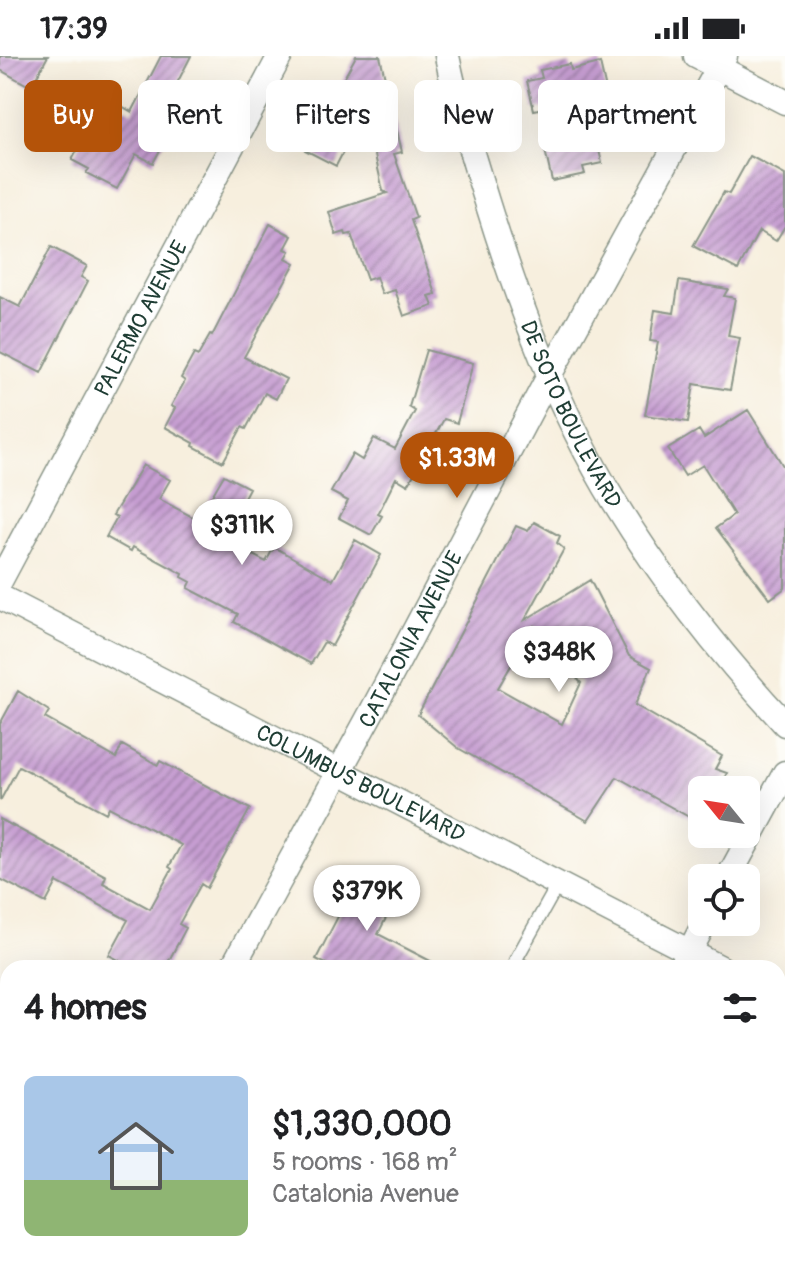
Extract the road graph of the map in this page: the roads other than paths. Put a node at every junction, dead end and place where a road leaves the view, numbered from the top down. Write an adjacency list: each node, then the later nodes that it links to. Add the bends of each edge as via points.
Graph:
1 (280, 56): 7 (street, PALERMO AVENUE)
2 (447, 56): 6 (street, DE SOTO BOULEVARD, via 500,246)
3 (696, 56): 4 (street)
4 (722, 62): 5 (street); 6 (street, CATALONIA AVENUE)
5 (785, 102)
6 (550, 374): 9 (street, DE SOTO BOULEVARD, via 595,468 646,553 729,662); 10 (street, CATALONIA AVENUE)
7 (0, 581)
8 (0, 597): 10 (street, COLUMBUS BOULEVARD)
9 (785, 724)
10 (337, 772): 13 (street, COLUMBUS BOULEVARD); 15 (street, CATALONIA AVENUE)
11 (785, 773): 12 (street)
12 (736, 864)
13 (557, 886): 16 (lane); 17 (street, COLUMBUS BOULEVARD)
14 (698, 936): 17 (street)
15 (236, 960)
16 (516, 960)
17 (685, 960)

